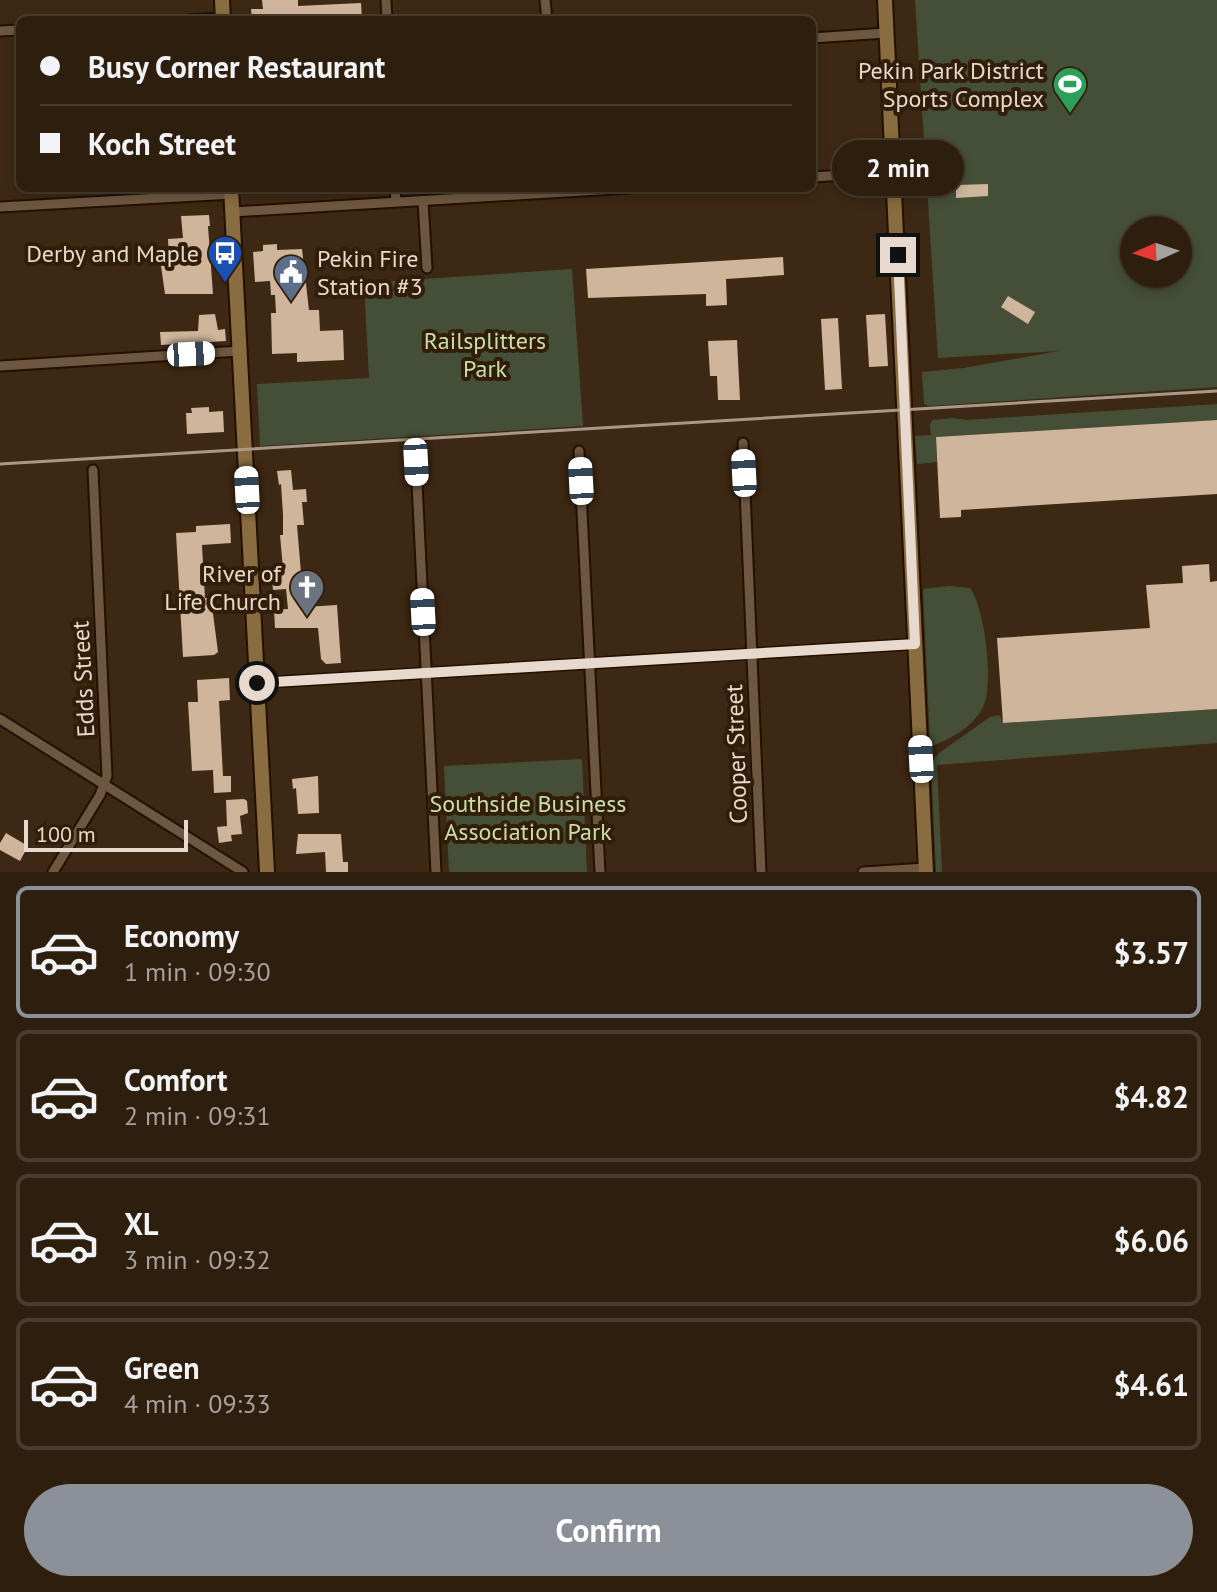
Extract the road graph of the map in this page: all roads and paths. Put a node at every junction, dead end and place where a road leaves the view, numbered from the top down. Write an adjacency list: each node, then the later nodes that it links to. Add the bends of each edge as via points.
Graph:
1 (885, 0): 2 (street)
2 (886, 33): 3 (street); 4 (street)
3 (816, 38)
4 (894, 172): 5 (street); 21 (street)
5 (816, 177)
6 (218, 192): 12 (street)
7 (232, 192): 13 (street)
8 (395, 192): 11 (street)
9 (533, 192): 10 (street)
10 (423, 201): 11 (street); 14 (street)
11 (396, 202): 13 (street)
12 (0, 207)
13 (233, 212): 15 (street)
14 (427, 268)
15 (240, 351): 16 (street); 25 (street)
16 (0, 366)
17 (743, 443): 22 (street, Cooper Street)
18 (579, 451): 23 (street)
19 (416, 462): 24 (street)
20 (93, 470): 27 (street, Edds Street)
21 (915, 644): 22 (street); 28 (street)
22 (752, 653): 23 (street); 34 (street, Cooper Street)
23 (591, 662): 24 (street); 33 (street)
24 (426, 672): 25 (street); 32 (street)
25 (257, 683): 31 (street)
26 (0, 719): 27 (street)
27 (105, 785): 29 (street, Edds Street); 30 (street)
28 (926, 870): 35 (street)
29 (53, 872)
30 (243, 872)
31 (267, 872)
32 (436, 872)
33 (600, 872)
34 (761, 872)
35 (863, 872)

